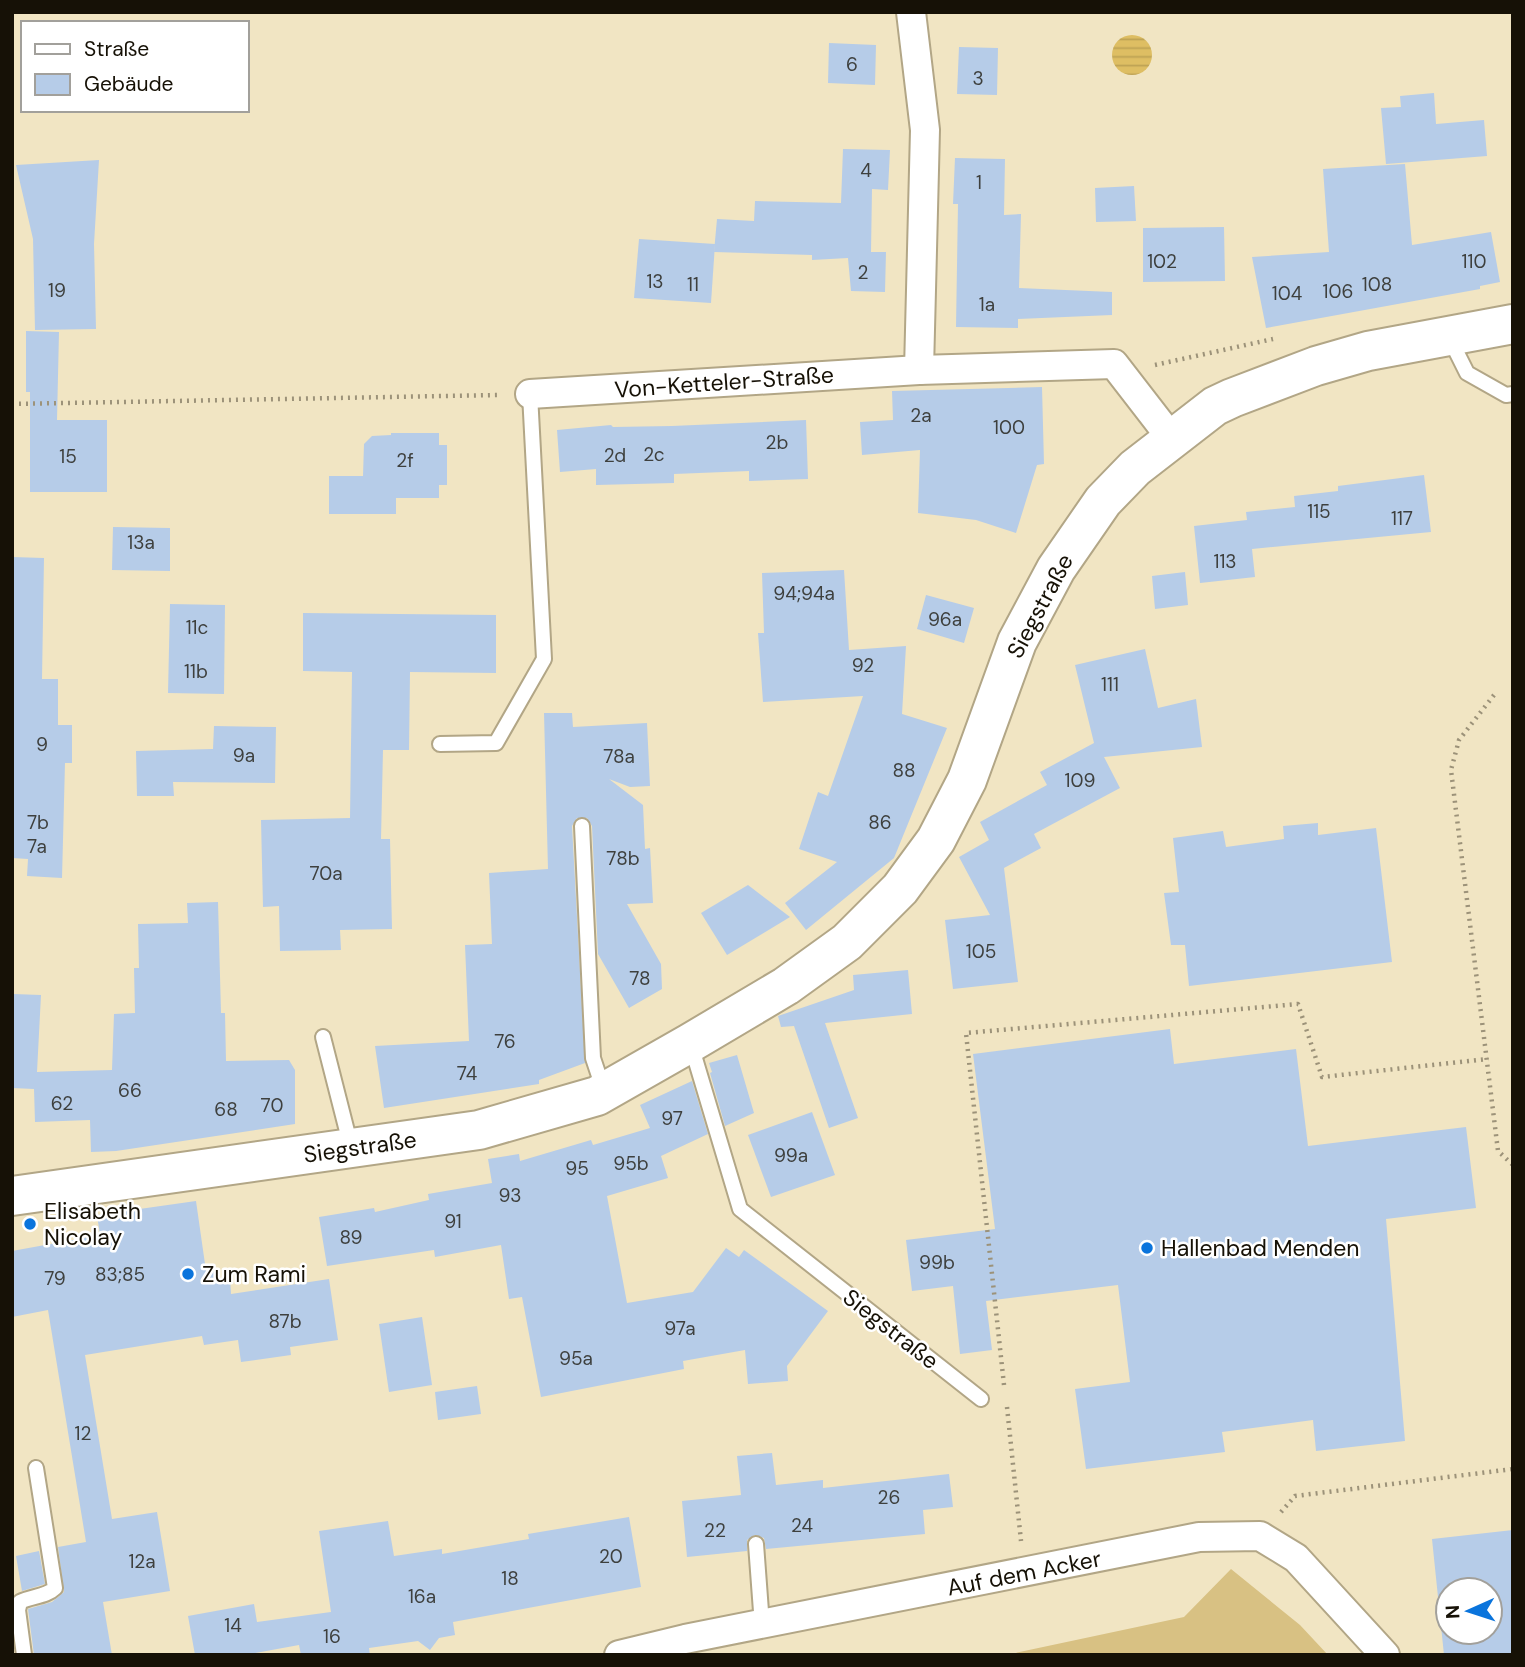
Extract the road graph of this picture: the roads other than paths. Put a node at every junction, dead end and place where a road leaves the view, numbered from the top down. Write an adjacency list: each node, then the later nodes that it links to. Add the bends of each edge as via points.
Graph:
1 (911, 12): 4 (street, via 925,130)
2 (1513, 324): 3 (main road, Siegstraße)
3 (1448, 336): 6 (lane, via 1467,373 1506,395); 7 (main road, Siegstraße, via 1316,366 1215,406)
4 (919, 370): 5 (street, Von-Ketteler-Straße); 7 (street, Von-Ketteler-Straße, via 1114,364)
5 (530, 394): 8 (lane, via 544,659 496,743)
6 (1513, 394)
7 (1172, 439): 11 (main road, Siegstraße, via 1103,501 1056,569 1017,642 967,780 936,840 900,889 848,942 786,986)
8 (440, 744)
9 (582, 826): 12 (lane, via 593,1058)
10 (323, 1037): 13 (lane)
11 (690, 1043): 12 (main road, Siegstraße); 15 (lane, Siegstraße, via 740,1209)
12 (604, 1092): 13 (main road, Siegstraße, via 480,1130)
13 (351, 1148): 14 (main road, Siegstraße)
14 (12, 1196)
15 (981, 1399)
16 (36, 1468): 19 (lane, via 55,1588 20,1602)
17 (756, 1544): 18 (lane)
18 (762, 1625): 20 (street, Auf dem Acker); 21 (street, Auf dem Acker, via 1199,1537 1260,1536 1296,1558)
19 (24, 1655)
20 (619, 1655)
21 (1385, 1655)

